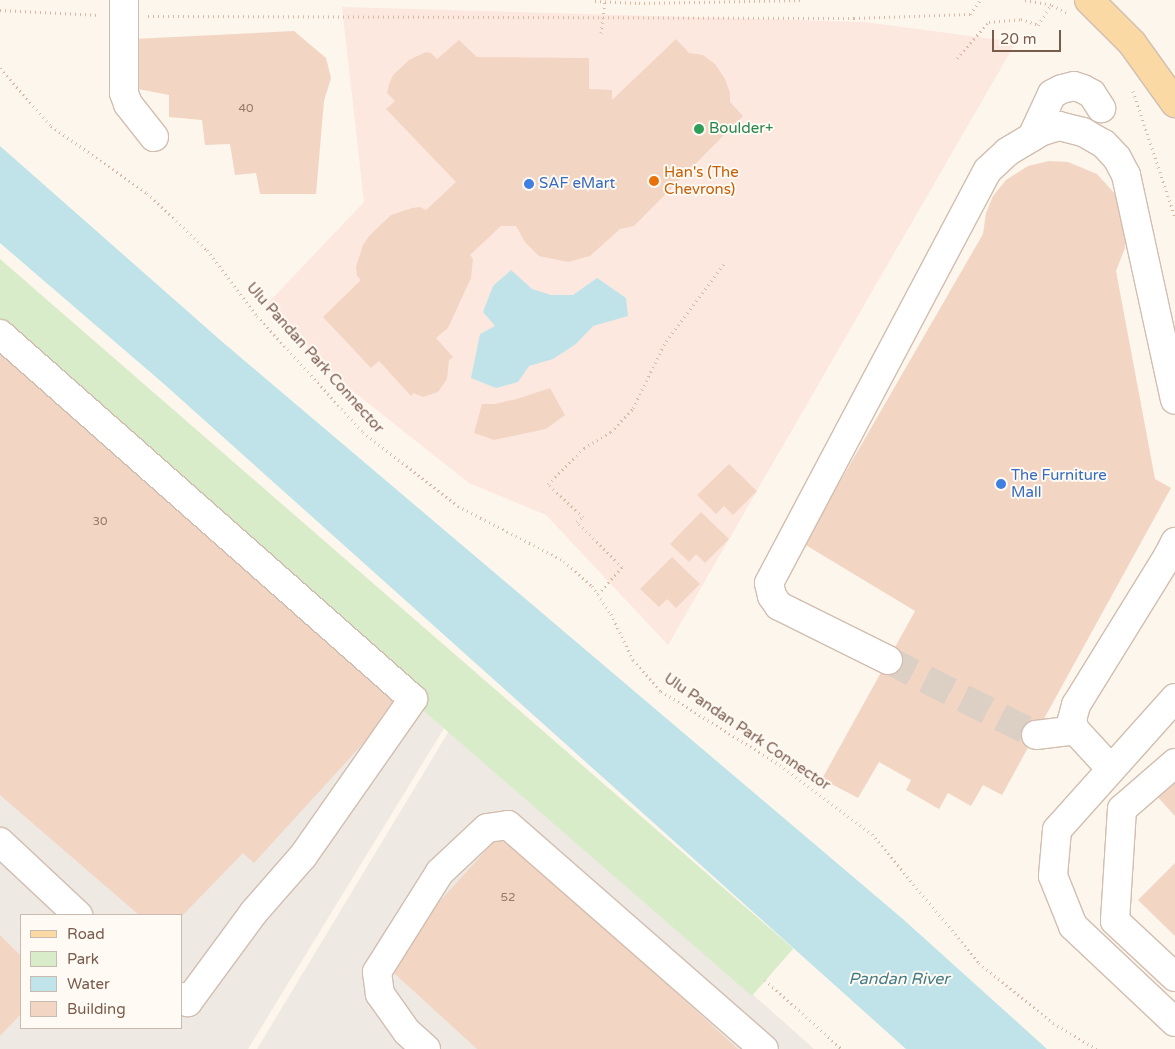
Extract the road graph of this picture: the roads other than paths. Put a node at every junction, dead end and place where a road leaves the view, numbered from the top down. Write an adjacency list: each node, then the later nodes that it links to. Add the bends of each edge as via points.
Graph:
1 (1089, 0): 3 (main road, via 1132,43)
2 (124, 8): 5 (lane, via 124,93 128,104)
3 (1175, 104)
4 (1101, 108): 6 (lane, via 1084,88 1062,89 1052,94)
5 (154, 137)
6 (1032, 137): 8 (lane, via 1059,126 1083,132 1104,144 1117,158 1126,175); 10 (lane, via 1007,152 988,170 769,583 779,606)
7 (0, 334): 19 (lane, via 413,699 303,856 254,912 188,1002)
8 (1175, 400)
9 (1175, 542): 12 (lane, via 1076,705 1072,720)
10 (888, 660)
11 (1175, 698): 15 (lane)
12 (1075, 730): 13 (lane); 15 (lane)
13 (1036, 735)
14 (1175, 763): 18 (lane, via 1122,809 1115,921)
15 (1111, 769): 20 (lane, via 1057,830 1053,876 1073,926)
16 (0, 842): 17 (lane)
17 (77, 914)
18 (1175, 977)
19 (182, 998)
20 (1175, 1022)
21 (426, 1049): 22 (lane, via 407,1032 380,994 377,972 440,872 487,828 508,825)
22 (764, 1049)

